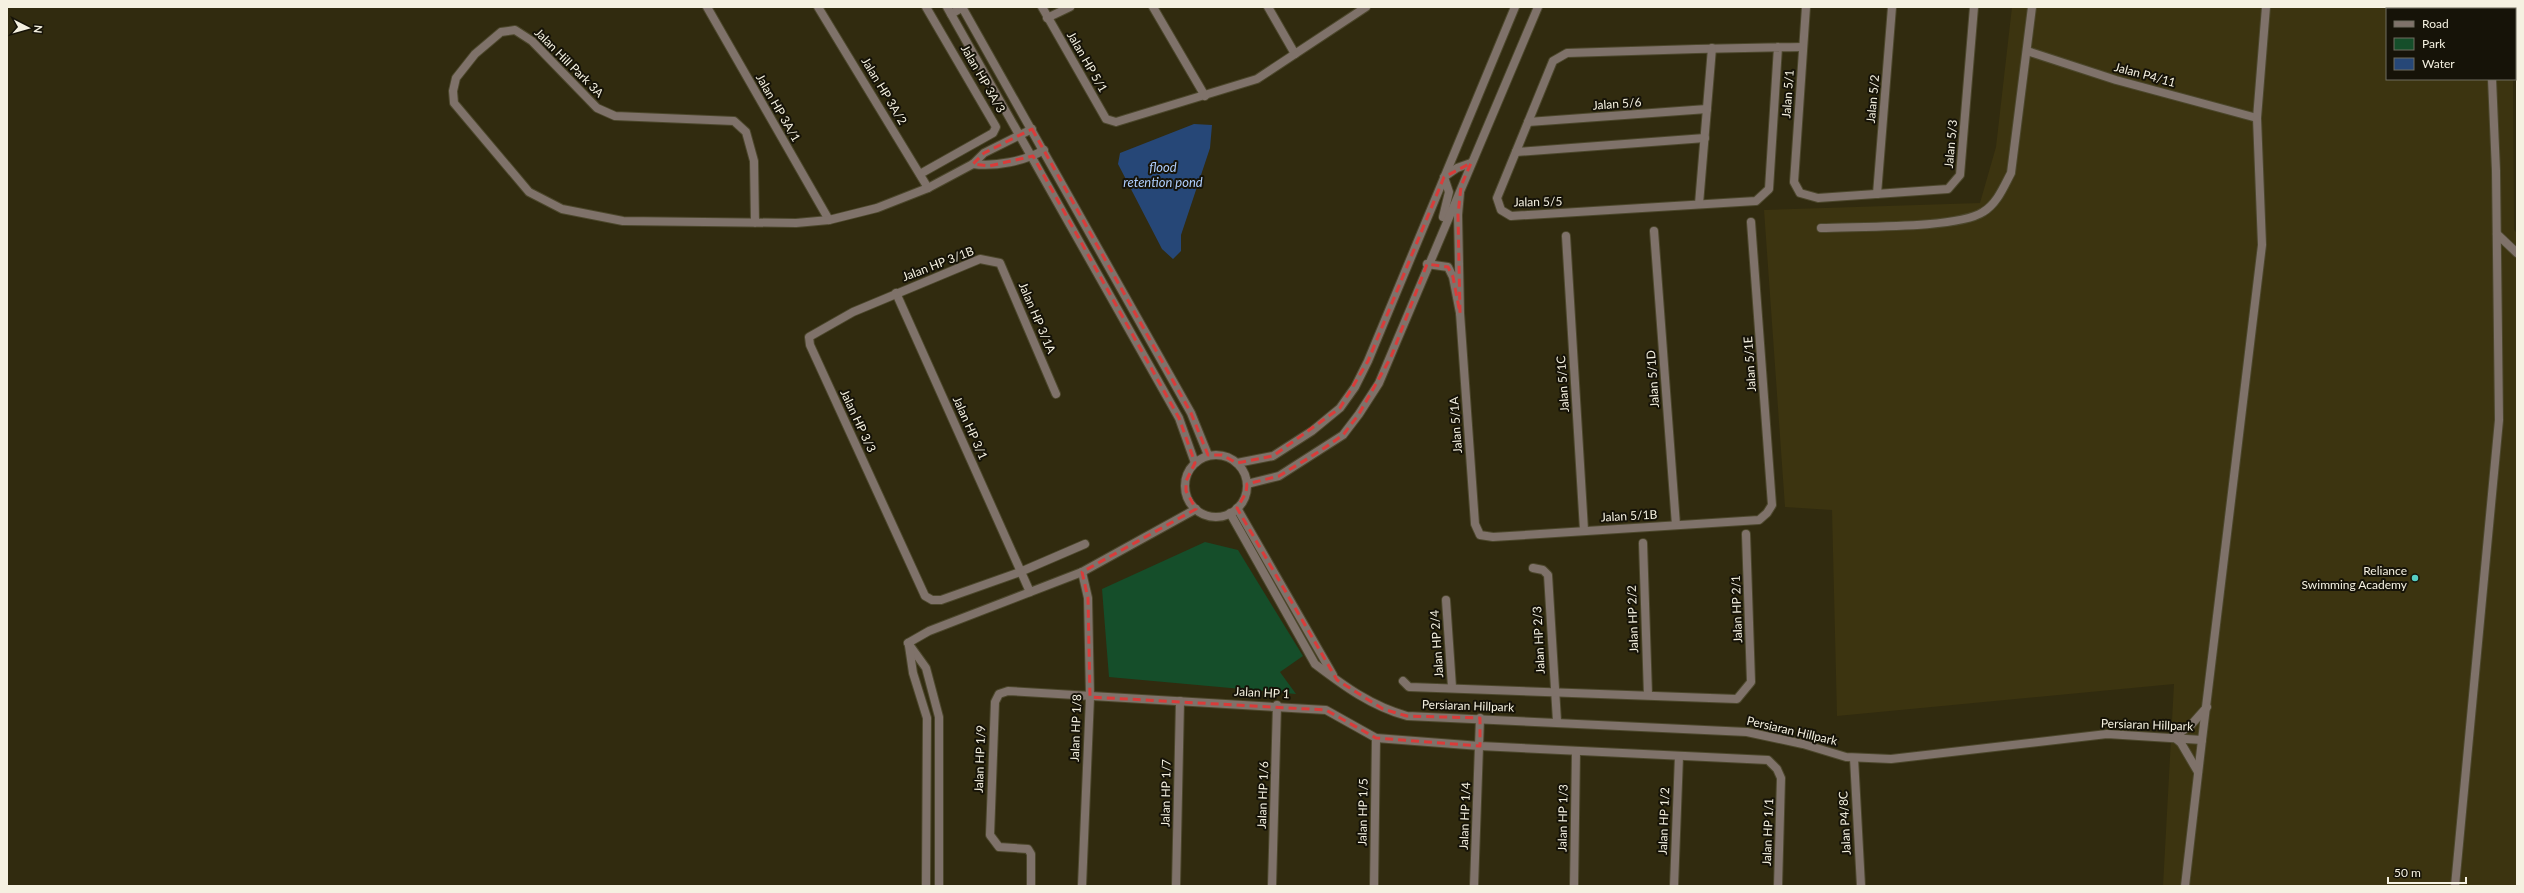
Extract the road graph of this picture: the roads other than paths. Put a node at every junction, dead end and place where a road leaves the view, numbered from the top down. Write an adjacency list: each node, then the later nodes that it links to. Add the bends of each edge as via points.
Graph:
1 (707, 7): 44 (street, Jalan HP 3A/1)
2 (818, 7): 37 (street, Jalan HP 3A/2)
3 (926, 7): 37 (street, Jalan HP 3A/3, via 996,127 993,133)
4 (963, 7): 17 (street); 29 (street)
5 (1042, 7): 18 (street, Jalan HP 5/1)
6 (1070, 7): 18 (street)
7 (1153, 7): 25 (street)
8 (1268, 7): 23 (street)
9 (1366, 7): 23 (street)
10 (1515, 7): 38 (street)
11 (1538, 7): 35 (street)
12 (1806, 7): 20 (street, Jalan 5/1)
13 (1892, 7): 42 (street, Jalan 5/2)
14 (1974, 7): 42 (street, Jalan 5/3, via 1960,175 1948,189)
15 (2032, 7): 22 (street)
16 (2266, 7): 27 (street)
17 (949, 10): 30 (street)
18 (1047, 18): 25 (street, Jalan HP 5/1, via 1106,119 1116,122)
19 (1778, 47): 20 (street, Jalan 5/5); 21 (street, Jalan 5/5); 43 (street, Jalan 5/5, via 1768,190 1756,201)
20 (1803, 47): 39 (street, Jalan 5/1)
21 (1712, 48): 26 (street); 28 (street, Jalan 5/5, via 1567,53 1553,61)
22 (2027, 51): 27 (street, Jalan P4/11, via 2116,80); 47 (street, via 2011,173 1998,197 1984,212 1961,220 1923,224)
23 (1295, 54): 25 (street, via 1257,79)
24 (2492, 80): 49 (street)
25 (1206, 96)
26 (1707, 109): 28 (street, Jalan 5/6); 31 (street)
27 (2257, 118): 87 (street, via 2262,245)
28 (1528, 122): 33 (street, Jalan 5/5)
29 (1032, 129): 30 (street, Jalan Hill Park 3A); 32 (street)
30 (1021, 136): 34 (street); 36 (street, Jalan Hill Park 3A, via 984,153)
31 (1705, 138): 33 (street); 43 (street)
32 (1044, 150): 34 (street); 58 (street, via 1191,413)
33 (1516, 152): 43 (street, Jalan 5/5, via 1497,198 1501,210 1511,216)
34 (1033, 156): 36 (street, via 989,166); 59 (street, via 1179,418)
35 (1470, 163): 38 (street); 40 (street)
36 (973, 164): 41 (street, Jalan Hill Park 3A)
37 (920, 174): 41 (street, Jalan HP 3A/2)
38 (1444, 177): 51 (street, via 1449,192); 60 (street, via 1355,387 1312,431 1273,456)
39 (1794, 182): 42 (street, Jalan 5/3, via 1800,193 1818,198)
40 (1461, 186): 51 (street); 56 (street, via 1458,215)
41 (928, 188): 44 (street, Jalan Hill Park 3A, via 878,208)
42 (1877, 194)
43 (1699, 204)
44 (829, 220): 46 (street, Jalan Hill Park 3A)
45 (1751, 222): 62 (street, Jalan 5/1E)
46 (755, 223): 46 (street, Jalan Hill Park 3A, via 624,221 562,209 529,192 454,104 456,78 475,54 501,32 515,30 532,41 597,108 615,116 734,121 746,132 754,160)
47 (1820, 228)
48 (1654, 231): 66 (street, Jalan 5/1D)
49 (2497, 234): 52 (street); 114 (street, via 2499,420)
50 (1566, 236): 67 (street, Jalan 5/1C)
51 (1436, 245): 54 (street)
52 (2517, 252)
53 (989, 260): 55 (street, Jalan HP 3/1B, via 980,259); 57 (street, Jalan HP 3/1A, via 1000,263)
54 (1427, 264): 56 (street, via 1448,267 1453,277); 61 (street, via 1378,383 1343,435 1278,476)
55 (896, 293): 73 (street, Jalan HP 3/1); 73 (street, Jalan HP 3/3, via 816,332 809,337 810,345 925,596 932,600 941,600)
56 (1460, 313): 69 (street, Jalan 5/1A, via 1475,524)
57 (1056, 394)
58 (1208, 455): 59 (street); 60 (street, via 1222,455)
59 (1195, 463): 64 (street, via 1186,481 1186,491)
60 (1237, 463): 61 (street)
61 (1247, 484): 63 (street, via 1246,493)
62 (1772, 505): 66 (street, Jalan 5/1B, via 1768,514 1759,520)
63 (1237, 508): 65 (street); 78 (street, Persiaran Hillpark)
64 (1196, 509): 65 (street, via 1212,516); 74 (street)
65 (1230, 513): 78 (street, Persiaran Hillpark, via 1316,664)
66 (1676, 525): 67 (street, Jalan 5/1B)
67 (1584, 530): 69 (street, Jalan 5/1B, via 1493,537)
68 (1746, 534): 83 (street, Jalan HP 2/1, via 1751,682 1738,699)
69 (1480, 535)
70 (1643, 543): 83 (street, Jalan HP 2/2)
71 (1085, 544): 73 (street)
72 (1533, 568): 82 (street, Jalan HP 2/3, via 1543,570 1548,575)
73 (1020, 572): 75 (street, Jalan HP 3/1)
74 (1082, 572): 75 (street); 84 (street, Jalan HP 1/8, via 1088,598)
75 (1030, 592): 77 (street, via 929,631)
76 (1446, 600): 80 (street, Jalan HP 2/4)
77 (908, 643): 99 (street, via 926,668 940,717); 100 (street, via 913,673 927,718)
78 (1337, 680): 88 (street, Persiaran Hillpark, via 1383,709 1407,716)
79 (1403, 681): 80 (street, via 1410,687)
80 (1452, 687): 82 (street)
81 (1008, 691): 84 (street, Jalan HP 1); 103 (street, Jalan HP 1/9, via 999,694 995,702 990,835 999,847 1028,849 1031,854)
82 (1554, 691): 83 (street); 89 (street, Jalan HP 2/3)
83 (1648, 695)
84 (1090, 697): 85 (street, Jalan HP 1); 104 (street, Jalan HP 1/8)
85 (1180, 701): 86 (street, Jalan HP 1); 105 (street, Jalan HP 1/7)
86 (1277, 705): 91 (street, Jalan HP 1, via 1326,710); 106 (street, Jalan HP 1/6)
87 (2206, 707): 90 (street, via 2191,725); 92 (street)
88 (1480, 718): 89 (street, Persiaran Hillpark); 93 (street)
89 (1557, 722): 96 (street, Persiaran Hillpark, via 1747,732)
90 (2174, 737): 92 (street, Persiaran Hillpark); 96 (street, Persiaran Hillpark, via 2107,734 1891,759); 97 (street, via 2181,743)
91 (1376, 738): 93 (street, Jalan HP 1); 107 (street, Jalan HP 1/5)
92 (2202, 740): 97 (street)
93 (1480, 746): 94 (street, Jalan HP 1); 108 (street, Jalan HP 1/4)
94 (1576, 751): 95 (street, Jalan HP 1); 109 (street, Jalan HP 1/3)
95 (1679, 756): 98 (street, Jalan HP 1, via 1768,760); 110 (street, Jalan HP 1/2)
96 (1854, 758): 112 (street, Jalan P4/8C)
97 (2198, 772): 113 (street)
98 (1781, 778): 111 (street, Jalan HP 1/1)
99 (940, 810): 100 (street, via 936,819); 102 (street)
100 (927, 820): 101 (street)
101 (926, 886)
102 (939, 886)
103 (1031, 886)
104 (1082, 886)
105 (1176, 886)
106 (1272, 886)
107 (1374, 886)
108 (1474, 886)
109 (1574, 886)
110 (1674, 886)
111 (1778, 886)
112 (1861, 886)
113 (2185, 886)
114 (2455, 886)

